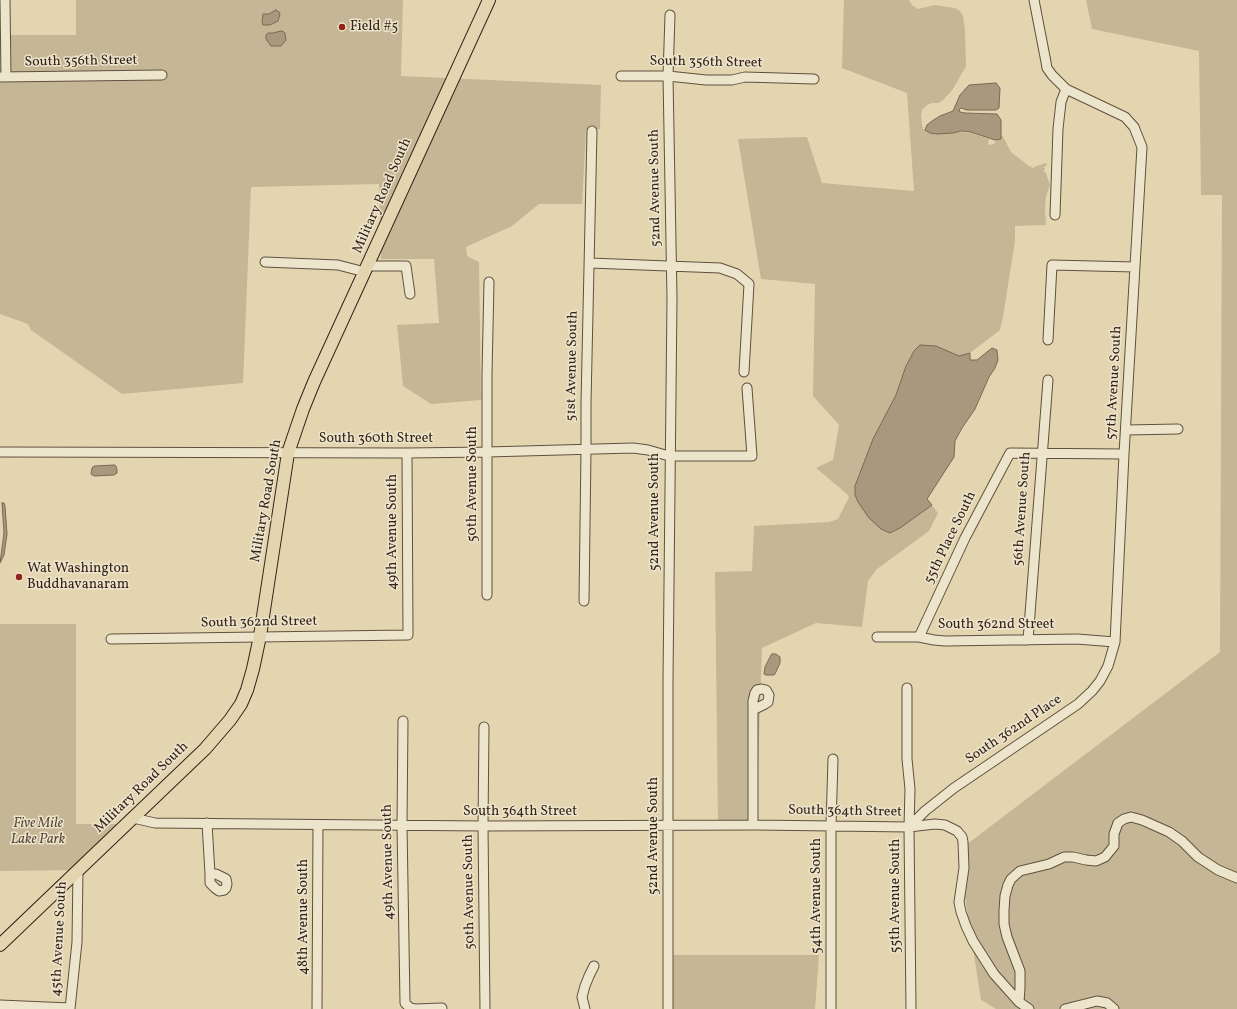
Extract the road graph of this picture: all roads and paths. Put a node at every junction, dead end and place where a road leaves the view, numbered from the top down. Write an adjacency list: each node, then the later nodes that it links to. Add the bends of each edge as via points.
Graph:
1 (5, 0): 8 (street)
2 (489, 0): 17 (main road, Military Road South)
3 (1034, 0): 10 (street, via 1047,68)
4 (670, 15): 7 (street, 52nd Avenue South)
5 (162, 75): 8 (street, South 356th Street)
6 (621, 76): 7 (street, South 356th Street)
7 (668, 76): 9 (street, South 356th Street, via 706,80 745,77); 15 (street, 52nd Avenue South)
8 (3, 77)
9 (814, 79)
10 (1066, 89): 12 (street, via 1061,102 1058,129); 16 (street, 57th Avenue South, via 1124,117 1134,127 1142,147)
11 (592, 131): 14 (street, 51st Avenue South)
12 (1055, 214)
13 (265, 262): 17 (street, via 338,264)
14 (590, 263): 15 (street); 26 (street, 51st Avenue South)
15 (671, 266): 21 (street, via 720,268 737,274 749,284); 33 (street, 52nd Avenue South)
16 (1135, 267): 20 (street, via 1052,264); 25 (street, 57th Avenue South)
17 (366, 269): 19 (street, via 406,266); 29 (main road, Military Road South, via 314,382)
18 (489, 282): 28 (street, 50th Avenue South)
19 (410, 294)
20 (1048, 340)
21 (744, 372)
22 (1048, 380): 31 (street, 56th Avenue South)
23 (748, 388): 33 (street, South 360th Street, via 752,456)
24 (1178, 429): 25 (street)
25 (1126, 430): 32 (street, 57th Avenue South)
26 (586, 450): 28 (street, South 360th Street); 33 (street, South 360th Street, via 633,448); 35 (street, 51st Avenue South)
27 (0, 452): 29 (street, South 360th Street)
28 (487, 452): 30 (street, South 360th Street); 34 (street, 50th Avenue South)
29 (288, 453): 30 (street, South 360th Street); 37 (main road, Military Road South)
30 (407, 453): 36 (street, 49th Avenue South)
31 (1042, 453): 32 (street); 39 (street, 55th Place South, via 1010,453 965,538); 41 (street, 56th Avenue South)
32 (1124, 454): 42 (street, 57th Avenue South)
33 (669, 456): 52 (street, 52nd Avenue South)
34 (487, 595)
35 (584, 601)
36 (408, 635): 37 (street, South 362nd Street)
37 (260, 636): 40 (street, South 362nd Street); 48 (main road, Military Road South, via 247,690 230,720 205,749)
38 (878, 637): 39 (street, South 362nd Street)
39 (919, 637): 41 (street, South 362nd Street, via 945,641)
40 (112, 639)
41 (1028, 640): 42 (street, South 362nd Street, via 1077,639)
42 (1115, 642): 56 (street, South 362nd Place, via 1108,666 1100,681 1078,704 954,788)
43 (907, 688): 56 (street, 55th Avenue South)
44 (753, 710): 53 (street)
45 (403, 721): 51 (street, 49th Avenue South)
46 (484, 727): 54 (street, 50th Avenue South)
47 (833, 760): 55 (street, 54th Avenue South)
48 (133, 818): 49 (street, South 364th Street, via 155,823); 57 (main road, Military Road South)
49 (207, 823): 50 (street, South 364th Street); 58 (street)
50 (318, 825): 51 (street, South 364th Street); 66 (street, 48th Avenue South)
51 (402, 825): 54 (street, South 364th Street); 65 (street, 49th Avenue South, via 405,1003 415,1009)
52 (668, 825): 53 (street, South 364th Street); 54 (street, South 364th Street); 69 (street, 52nd Avenue South)
53 (753, 825): 55 (street, South 364th Street)
54 (483, 826): 67 (street, 50th Avenue South)
55 (831, 826): 56 (street, South 364th Street); 70 (street, 54th Avenue South)
56 (909, 827): 62 (street, via 934,824 945,826 957,831 962,837 964,855 959,897 961,912 986,963); 71 (street, 55th Avenue South)
57 (78, 870): 60 (main road, Military Road South); 64 (street, 45th Avenue South, via 77,942)
58 (210, 874)
59 (1237, 878): 62 (street, via 1198,857 1169,832 1131,817 1118,823 1114,834 1114,846 1105,857 1096,861 1064,857 1049,864 1020,871 1008,886 1004,905 1007,937 1020,971)
60 (0, 945)
61 (594, 966): 68 (street, via 582,997)
62 (1019, 1002): 72 (street)
63 (0, 1005): 64 (street)
64 (70, 1008)
65 (442, 1008)
66 (317, 1009)
67 (485, 1009)
68 (584, 1009)
69 (668, 1009)
70 (831, 1009)
71 (910, 1009)
72 (1029, 1009)
73 (1064, 1009): 74 (street, via 1098,1001 1107,1003)
74 (1114, 1009)

